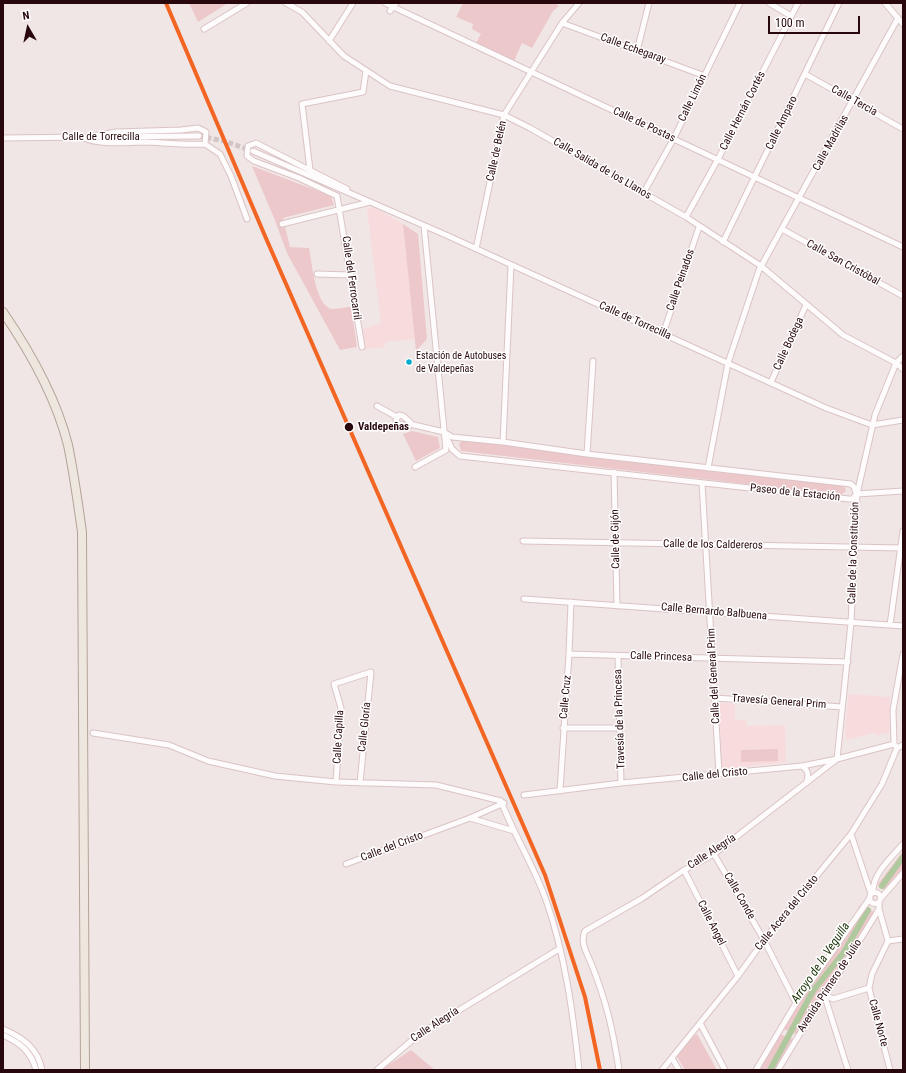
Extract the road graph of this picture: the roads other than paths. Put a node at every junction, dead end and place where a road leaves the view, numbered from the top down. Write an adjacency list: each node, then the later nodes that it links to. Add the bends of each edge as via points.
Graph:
1 (247, 3): 17 (street)
2 (286, 3): 18 (street, Calle Salida de los Llanos, via 302,12)
3 (353, 3): 18 (street)
4 (384, 3): 12 (street, Calle de Postas)
5 (579, 3): 15 (street, Calle de Belén)
6 (649, 3): 19 (street)
7 (740, 3): 23 (street, Calle Limón)
8 (769, 3): 13 (street)
9 (798, 3): 13 (street, Calle Hernán Cortés)
10 (839, 3): 22 (street, Calle Amparo)
11 (885, 3): 14 (street)
12 (393, 7): 21 (street, Calle de Postas)
13 (791, 16): 34 (street, Calle Hernán Cortés)
14 (898, 18): 16 (street); 24 (street, Calle Madrilas)
15 (562, 23): 19 (street, Calle Echegaray); 21 (street, Calle de Belén)
16 (903, 24)
17 (204, 29)
18 (329, 41): 20 (street, Calle Salida de los Llanos, via 344,56)
19 (637, 51): 23 (street, Calle Echegaray)
20 (366, 71): 25 (street, Calle Salida de los Llanos, via 390,86); 35 (street, via 362,92 302,104)
21 (531, 72): 25 (street, Calle de Belén); 31 (street, Calle de Postas)
22 (806, 74): 24 (street, Calle Tercia); 36 (street, Calle Amparo)
23 (705, 76): 31 (street, Calle Limón)
24 (854, 101): 26 (street, Calle Tercia); 38 (street, Calle Madrilas)
25 (504, 116): 37 (street, Calle Salida de los Llanos); 50 (street, Calle de Belén)
26 (903, 129)
27 (198, 136): 29 (street, Calle de Torrecilla)
28 (81, 137): 29 (street, Calle de Torrecilla); 30 (street, Calle de Torrecilla); 32 (street, via 93,142)
29 (87, 137): 32 (street, via 116,132 198,128 206,132)
30 (3, 138)
31 (674, 138): 34 (street, Calle de Postas); 37 (street, Calle Limón)
32 (206, 144): 43 (street, via 220,154)
33 (253, 151): 39 (street, Calle de Torrecilla)
34 (718, 159): 36 (street, Calle de Postas); 42 (street, Calle Hernán Cortés)
35 (310, 170): 40 (street); 41 (street, via 256,143 248,146 247,156 254,161 338,196)
36 (756, 177): 38 (street, Calle de Postas); 48 (street, Calle Amparo)
37 (644, 192): 42 (street, Calle Salida de los Llanos)
38 (800, 199): 47 (street, Calle Madrilas); 49 (street, Calle de Postas)
39 (370, 202): 40 (street, Calle de Torrecilla); 41 (street)
40 (383, 208): 45 (street, Calle de Torrecilla)
41 (341, 209): 44 (street); 54 (street, Calle del Ferrocarril)
42 (686, 217): 46 (street, Calle Salida de los Llanos)
43 (247, 219)
44 (282, 224)
45 (424, 226): 50 (street, Calle de Torrecilla); 71 (street)
46 (699, 227): 48 (street, Calle Salida de los Llanos); 58 (street, Calle Peinados)
47 (782, 229): 52 (street, Calle Madrilas); 55 (street, Calle San Cristóbal)
48 (723, 242): 52 (street, Calle Salida de los Llanos)
49 (903, 247)
50 (476, 249): 51 (street, Calle de Torrecilla)
51 (511, 265): 58 (street, Calle de Torrecilla); 72 (street)
52 (761, 266): 56 (street, Calle Salida de los Llanos); 62 (street, Calle Madrilas)
53 (317, 274): 54 (street)
54 (351, 275): 59 (street, Calle del Ferrocarril)
55 (903, 296)
56 (806, 305): 63 (street, Calle Salida de los Llanos, via 843,334); 65 (street, Calle Bodega)
57 (3, 312): 141 (main road, via 20,338 54,404 68,444 82,532)
58 (662, 334): 62 (street, Calle de Torrecilla)
59 (362, 348)
60 (903, 356): 63 (street, Calle de la Constitución)
61 (593, 361): 73 (street)
62 (728, 363): 65 (street, Calle de Torrecilla); 75 (street)
63 (896, 363): 64 (street, Calle Salida de los Llanos); 70 (street, Calle de la Constitución)
64 (903, 369)
65 (770, 382): 70 (street, Calle de Torrecilla, via 826,408)
66 (377, 406): 67 (street)
67 (397, 417): 69 (street, via 403,416); 69 (street, via 398,424)
68 (903, 420): 70 (street, Calle de Torrecilla)
69 (410, 424): 71 (street, Paseo de la Estación)
70 (872, 425): 79 (street, Calle de la Constitución)
71 (444, 432): 72 (street, Paseo de la Estación, via 452,437); 74 (street, via 446,450); 76 (street, Paseo de la Estación, via 452,448 460,456)
72 (502, 442): 73 (street, Paseo de la Estación)
73 (587, 454): 75 (street, Paseo de la Estación)
74 (415, 467)
75 (708, 468): 79 (street, Paseo de la Estación, via 851,484)
76 (614, 472): 77 (street, Paseo de la Estación); 82 (street, Calle de Gijón)
77 (702, 483): 79 (street, Paseo de la Estación, via 849,499); 83 (street, Calle del General Prim)
78 (903, 491): 79 (street)
79 (857, 494): 84 (street, Calle de la Constitución)
80 (903, 531): 85 (street)
81 (523, 541): 82 (street, Calle de los Caldereros)
82 (616, 543): 83 (street, Calle de los Caldereros); 88 (street, Calle de Gijón)
83 (706, 544): 84 (street, Calle de los Caldereros); 89 (street, Calle del General Prim)
84 (853, 548): 85 (street, Calle de los Caldereros); 90 (street, Calle de la Constitución)
85 (902, 548): 91 (street)
86 (524, 599): 87 (street, Calle Bernardo Balbuena)
87 (571, 602): 88 (street, Calle Bernardo Balbuena); 93 (street, Calle Cruz)
88 (617, 606): 89 (street, Calle Bernardo Balbuena)
89 (711, 612): 90 (street, Calle Bernardo Balbuena); 96 (street, Calle del General Prim)
90 (852, 623): 91 (street, Calle Bernardo Balbuena); 97 (street, Calle de la Constitución)
91 (890, 625): 92 (street, Calle Bernardo Balbuena)
92 (903, 626)
93 (569, 654): 95 (street, Calle Princesa); 101 (street, Calle Cruz)
94 (903, 654): 105 (street, via 893,710)
95 (618, 656): 96 (street, Calle Princesa); 102 (street, Travesía de la Princesa)
96 (713, 659): 97 (street, Calle Princesa); 99 (street, Calle del General Prim)
97 (848, 662): 100 (street, Calle de la Constitución)
98 (371, 672): 110 (street, Calle Capilla, via 334,684 341,708); 111 (street, Calle Gloría)
99 (715, 698): 100 (street, Travesía General Prim); 108 (street, Calle del General Prim)
100 (842, 706): 106 (street, Calle de la Constitución)
101 (563, 728): 102 (street); 113 (street, Calle Cruz)
102 (619, 728): 112 (street, Travesía de la Princesa)
103 (93, 733): 110 (street, via 169,746 208,761 275,776)
104 (903, 745): 105 (street, Calle del Cristo)
105 (896, 746): 106 (street, Calle del Cristo); 118 (street, Calle Acera del Cristo, via 882,784)
106 (837, 760): 107 (street, Calle del Cristo); 109 (street, Calle Alegría)
107 (802, 766): 108 (street, Calle del Cristo); 109 (street, via 808,776)
108 (719, 774): 112 (street, Calle del Cristo)
109 (807, 781): 120 (street, Calle Alegría)
110 (336, 782): 111 (street)
111 (360, 783): 115 (street, via 436,785)
112 (622, 783): 113 (street, Calle del Cristo)
113 (560, 791): 114 (street, Calle del Cristo)
114 (524, 795)
115 (503, 803): 116 (street, Calle del Cristo); 117 (street)
116 (470, 818): 117 (street); 121 (street, Calle del Cristo)
117 (514, 831): 130 (street, via 546,900)
118 (852, 834): 124 (street); 128 (street, Calle Acera del Cristo)
119 (903, 844): 124 (street, Avenida Primero de Julio, via 877,876)
120 (714, 854): 122 (street, Calle Alegría); 128 (street, Calle Conde)
121 (346, 864)
122 (684, 870): 131 (street, Calle Angel); 144 (street, Calle Alegría, via 642,899 585,931 582,936 603,994)
123 (903, 873): 125 (street)
124 (871, 895): 125 (street, via 878,893); 125 (street, via 874,903); 134 (street, Avenida Primero de Julio)
125 (880, 900): 126 (street)
126 (879, 909): 129 (street); 133 (street, Avenida Primero de Julio)
127 (903, 939): 129 (street)
128 (764, 940): 131 (street, Calle Acera del Cristo); 134 (street, Calle Conde)
129 (888, 941): 132 (street, Calle Norte, via 872,974)
130 (559, 949): 142 (street, Calle Alegría, via 417,1036); 143 (street, via 573,1018)
131 (738, 976): 135 (street, Calle Acera del Cristo)
132 (869, 988): 133 (street, via 833,999); 151 (street, Calle Norte)
133 (824, 994): 149 (street, Avenida Primero de Julio); 150 (street)
134 (796, 1003): 148 (street, Avenida Primero de Julio)
135 (700, 1023): 138 (street, Calle Acera del Cristo); 147 (street)
136 (3, 1029): 140 (street, via 31,1046 39,1058)
137 (3, 1035): 139 (street, via 24,1048 34,1061)
138 (672, 1058): 145 (street, Calle Acera del Cristo); 146 (street)
139 (36, 1070)
140 (42, 1070)
141 (86, 1070)
142 (378, 1070)
143 (579, 1070)
144 (618, 1070)
145 (662, 1070)
146 (679, 1070)
147 (725, 1070)
148 (756, 1070)
149 (778, 1070)
150 (848, 1070)
151 (890, 1070)

